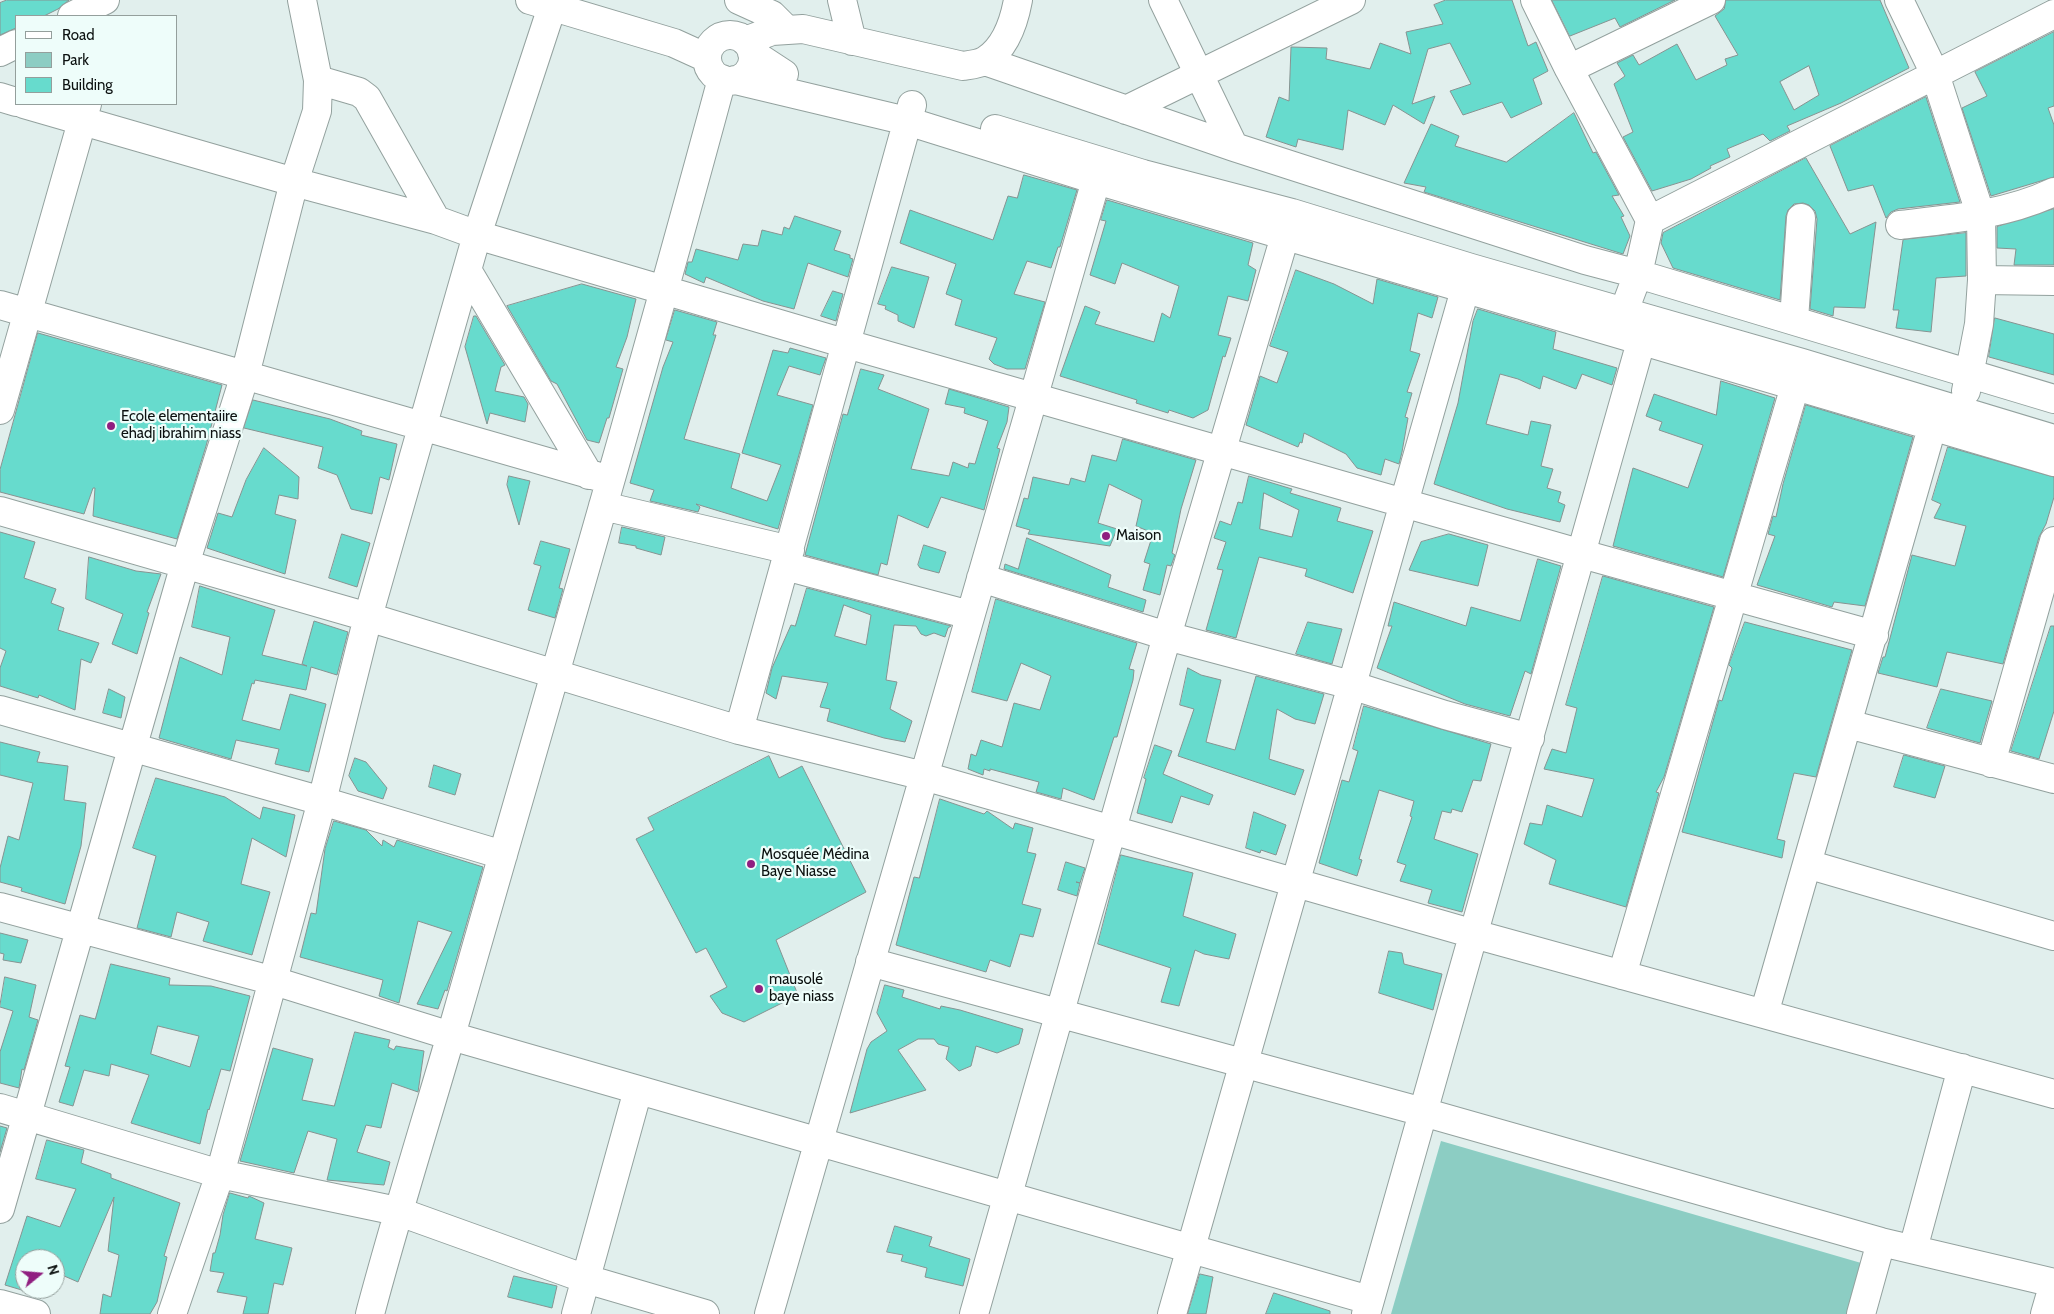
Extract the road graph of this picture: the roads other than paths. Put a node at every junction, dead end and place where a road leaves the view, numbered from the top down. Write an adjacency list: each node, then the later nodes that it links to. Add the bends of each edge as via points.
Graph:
1 (105, 0): 14 (street)
2 (119, 0): 15 (street)
3 (302, 0): 27 (street)
4 (739, 0): 16 (street, via 772,15)
5 (842, 0): 17 (street)
6 (1018, 0): 21 (street, via 1009,32 1000,48)
7 (1163, 0): 25 (street)
8 (1351, 0): 25 (street)
9 (1535, 0): 23 (street)
10 (1710, 0): 23 (street)
11 (1898, 0): 26 (street)
12 (541, 3): 22 (street, via 674,43); 44 (street)
13 (2054, 14): 26 (street)
14 (74, 15)
15 (114, 15)
16 (785, 28): 17 (street); 19 (street)
17 (852, 41): 21 (street, via 963,66)
18 (15, 44): 20 (street)
19 (749, 47): 22 (street, via 750,67); 22 (street, via 740,37 727,35); 24 (street)
20 (0, 52)
21 (985, 61): 31 (street)
22 (723, 68): 24 (street); 33 (street); 50 (street)
23 (1568, 69): 41 (street)
24 (784, 74): 33 (street)
25 (1199, 74): 31 (street); 34 (street)
26 (1935, 74): 38 (street); 41 (street)
27 (318, 80): 36 (street, via 318,111); 40 (street, via 358,92 367,98)
28 (0, 97): 29 (street)
29 (15, 102)
30 (32, 105): 32 (street)
31 (1126, 110): 34 (street)
32 (84, 112): 36 (street); 52 (street)
33 (910, 113): 35 (street); 55 (street)
34 (1234, 147): 46 (street, via 1584,260)
35 (1098, 171): 42 (street); 59 (street)
36 (294, 182): 40 (street); 58 (street)
37 (2054, 192): 38 (street)
38 (1981, 216): 43 (street); 48 (street)
39 (1802, 218): 53 (street)
40 (436, 220): 44 (street)
41 (1650, 220): 46 (street)
42 (1288, 225): 47 (street); 65 (street)
43 (1900, 225)
44 (477, 235): 45 (street); 50 (street)
45 (467, 270): 63 (street); 67 (street)
46 (1638, 274): 53 (street); 54 (street)
47 (1467, 278): 54 (street); 68 (street)
48 (1982, 280): 49 (street); 56 (street)
49 (2054, 281)
50 (665, 290): 55 (street); 67 (street)
51 (0, 305): 52 (street)
52 (29, 313): 58 (street); 61 (street)
53 (1794, 320): 56 (street)
54 (1638, 323): 57 (street); 72 (street)
55 (847, 344): 59 (street); 73 (street)
56 (1970, 373): 60 (street); 62 (street)
57 (1798, 374): 62 (street); 76 (street)
58 (245, 375): 63 (street); 74 (street)
59 (1033, 398): 65 (street); 75 (street)
60 (2054, 399)
61 (0, 410)
62 (1945, 413): 64 (street); 66 (street); 79 (street)
63 (423, 425): 67 (street); 78 (street)
64 (2054, 439)
65 (1222, 452): 68 (street); 80 (street)
66 (2054, 462)
67 (600, 477): 69 (street)
68 (1402, 503): 72 (street); 82 (street)
69 (603, 506): 73 (street); 81 (street)
70 (0, 511): 74 (street)
71 (2054, 541): 88 (street)
72 (1582, 554): 76 (street); 86 (street)
73 (787, 558): 77 (street); 85 (street)
74 (185, 564): 78 (street); 87 (street)
75 (981, 578): 77 (street); 80 (street)
76 (1732, 596): 79 (street); 101 (street)
77 (970, 615): 89 (street)
78 (368, 617): 81 (street); 91 (street)
79 (1874, 635): 84 (street)
80 (1167, 636): 82 (street); 92 (street)
81 (556, 675): 85 (street); 93 (street)
82 (1351, 685): 86 (street); 95 (street)
83 (0, 710): 87 (street)
84 (1848, 724): 88 (street); 94 (street)
85 (739, 730): 89 (street)
86 (1530, 738): 98 (street)
87 (132, 748): 91 (street); 97 (street)
88 (1991, 762): 90 (street)
89 (924, 776): 92 (street); 100 (street)
90 (2054, 780)
91 (322, 801): 93 (street); 102 (street)
92 (1113, 830): 95 (street); 103 (street)
93 (503, 855): 105 (street)
94 (1808, 864): 99 (street); 104 (street)
95 (1294, 882): 98 (street); 106 (street)
96 (0, 907): 97 (street)
97 (80, 930): 102 (street); 112 (street)
98 (1474, 934): 101 (street); 111 (street)
99 (2054, 936)
100 (870, 962): 103 (street); 113 (street)
101 (1622, 975): 104 (street)
102 (274, 981): 105 (street); 114 (street)
103 (1060, 1014): 106 (street); 115 (street)
104 (1764, 1014): 107 (street)
105 (451, 1036): 108 (street); 117 (street)
106 (1243, 1063): 111 (street); 119 (street)
107 (1962, 1068): 109 (street); 120 (street)
108 (638, 1090): 113 (street); 121 (street)
109 (2054, 1094)
110 (0, 1108): 112 (street)
111 (1423, 1112): 118 (street); 124 (street)
112 (27, 1116): 114 (street); 116 (street)
113 (818, 1142): 115 (street); 130 (street)
114 (220, 1174): 117 (street); 126 (street)
115 (1008, 1197): 119 (street); 131 (street)
116 (0, 1210)
117 (398, 1211): 121 (street); 127 (street)
118 (1881, 1242): 120 (street); 133 (street)
119 (1190, 1249): 124 (street); 132 (street)
120 (1913, 1249): 122 (street)
121 (586, 1279): 128 (street); 129 (street)
122 (2054, 1283): 134 (street)
123 (0, 1304): 125 (street)
124 (1368, 1307)
125 (36, 1314)
126 (172, 1314)
127 (370, 1314)
128 (576, 1314)
129 (705, 1314)
130 (769, 1314)
131 (974, 1314)
132 (1172, 1314)
133 (1861, 1314)
134 (2045, 1314)

